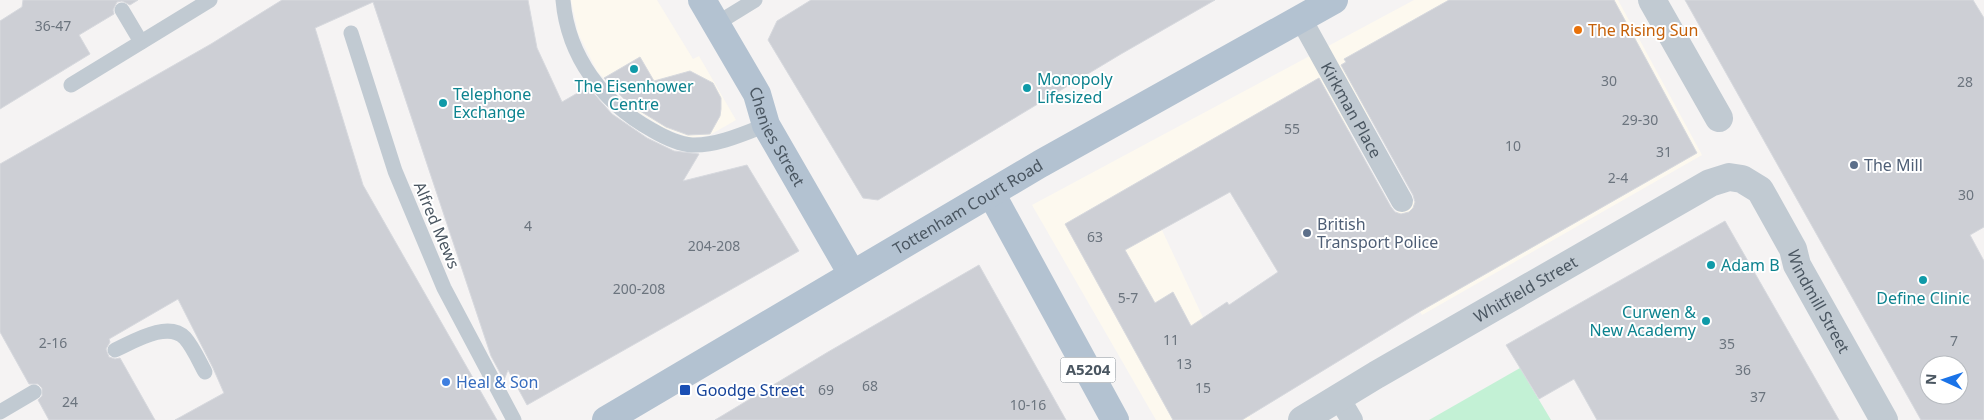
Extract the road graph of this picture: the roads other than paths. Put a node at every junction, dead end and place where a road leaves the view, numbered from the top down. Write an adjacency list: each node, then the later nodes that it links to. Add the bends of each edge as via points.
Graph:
1 (210, 0): 11 (lane)
2 (563, 0): 14 (lane, via 569,35 590,75 621,109 643,125 665,137 692,145 720,141)
3 (702, 0): 9 (main road, Chenies Street)
4 (755, 0): 9 (lane)
5 (1334, 0): 8 (main road, Tottenham Court Road)
6 (1652, 0): 13 (street)
7 (122, 10): 11 (lane)
8 (1301, 19): 16 (main road, Tottenham Court Road); 17 (street, Kirkman Place)
9 (716, 24): 14 (main road, Chenies Street, via 757,94)
10 (351, 33): 24 (lane, Alfred Mews, via 395,171 440,279)
11 (141, 42): 12 (lane)
12 (71, 85)
13 (1720, 118)
14 (766, 125): 18 (main road, Chenies Street)
15 (1753, 186): 22 (street, Whitfield Street, via 1742,179 1729,177 1710,183); 28 (street, Windmill Street, via 1760,190 1793,249 1797,266)
16 (991, 193): 18 (main road, Tottenham Court Road); 26 (main road, A5204)
17 (1402, 201)
18 (852, 274): 25 (main road, Tottenham Court Road)
19 (115, 350): 20 (lane, via 151,334 173,331 186,339)
20 (205, 372)
21 (34, 392): 23 (lane)
22 (1346, 409): 27 (street, Whitfield Street)
23 (0, 412)
24 (514, 420)
25 (606, 420)
26 (1116, 420)
27 (1302, 420)
28 (1884, 420)

